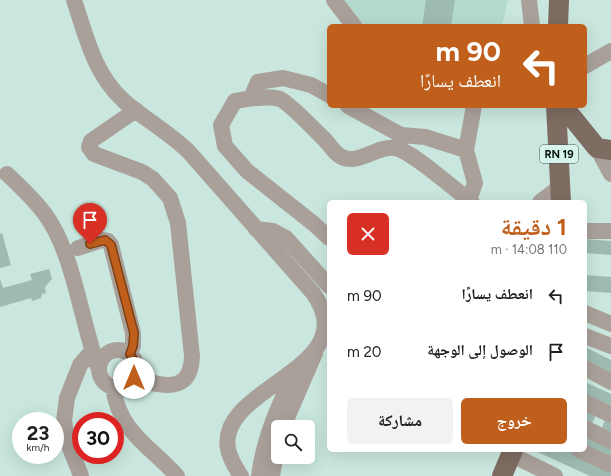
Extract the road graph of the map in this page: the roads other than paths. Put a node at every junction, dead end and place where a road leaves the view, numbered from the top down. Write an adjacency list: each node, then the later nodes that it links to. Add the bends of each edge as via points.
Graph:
1 (74, 0): 16 (street, via 96,64 113,90)
2 (334, 0): 5 (street)
3 (530, 0): 6 (street)
4 (559, 0): 7 (main road)
5 (352, 24)
6 (532, 24)
7 (558, 24)
8 (611, 51): 9 (street)
9 (587, 65)
10 (327, 95): 11 (street, via 311,85 283,78 258,82)
11 (250, 98): 17 (street, via 282,100 340,156 346,158 353,159); 29 (street, via 235,101 220,125 225,146 247,171)
12 (351, 108): 17 (street)
13 (474, 108): 19 (street)
14 (556, 108): 22 (main road, RN 19)
15 (565, 108): 18 (main road)
16 (136, 110): 26 (street, via 180,144); 43 (street, via 91,141 89,147 94,154 142,172 153,179 170,198 178,223 192,356 189,372 177,384 161,386)
17 (398, 142): 19 (street, via 425,137); 23 (street, via 408,153)
18 (607, 148): 21 (street)
19 (466, 150): 24 (street, via 475,183)
20 (7, 174): 38 (street, via 38,205 55,230 66,259)
21 (611, 174)
22 (561, 194): 25 (street)
23 (470, 200)
24 (471, 200)
25 (545, 200)
26 (256, 229): 31 (street, via 273,231 286,238); 32 (street)
27 (587, 231): 28 (street)
28 (611, 232)
29 (327, 236)
30 (78, 248): 39 (street, via 102,240 108,240 111,245 134,333)
31 (327, 284)
32 (325, 307): 37 (street, via 324,331)
33 (587, 315): 34 (street)
34 (611, 324)
35 (587, 337): 36 (street)
36 (611, 346)
37 (318, 349): 40 (street); 48 (street)
38 (92, 351): 41 (street); 55 (street, via 80,365 67,398 64,421 67,440)
39 (130, 354): 41 (street, via 113,350 103,356); 43 (street, via 137,366)
40 (297, 366): 57 (street, via 240,412 229,429 227,447); 58 (street, via 270,428)
41 (98, 367): 45 (street, via 102,380)
42 (587, 369): 44 (street)
43 (134, 378): 45 (street, via 125,387)
44 (611, 382)
45 (113, 387): 56 (street, via 115,401 128,428)
46 (587, 403): 47 (street)
47 (611, 415)
48 (286, 420)
49 (587, 429): 50 (street)
50 (611, 441)
51 (513, 452): 60 (main road); 61 (street)
52 (583, 452): 54 (street)
53 (274, 464): 59 (street)
54 (611, 465)
55 (82, 476)
56 (177, 476)
57 (241, 476)
58 (259, 476)
59 (272, 476)
60 (502, 476)
61 (555, 476)

